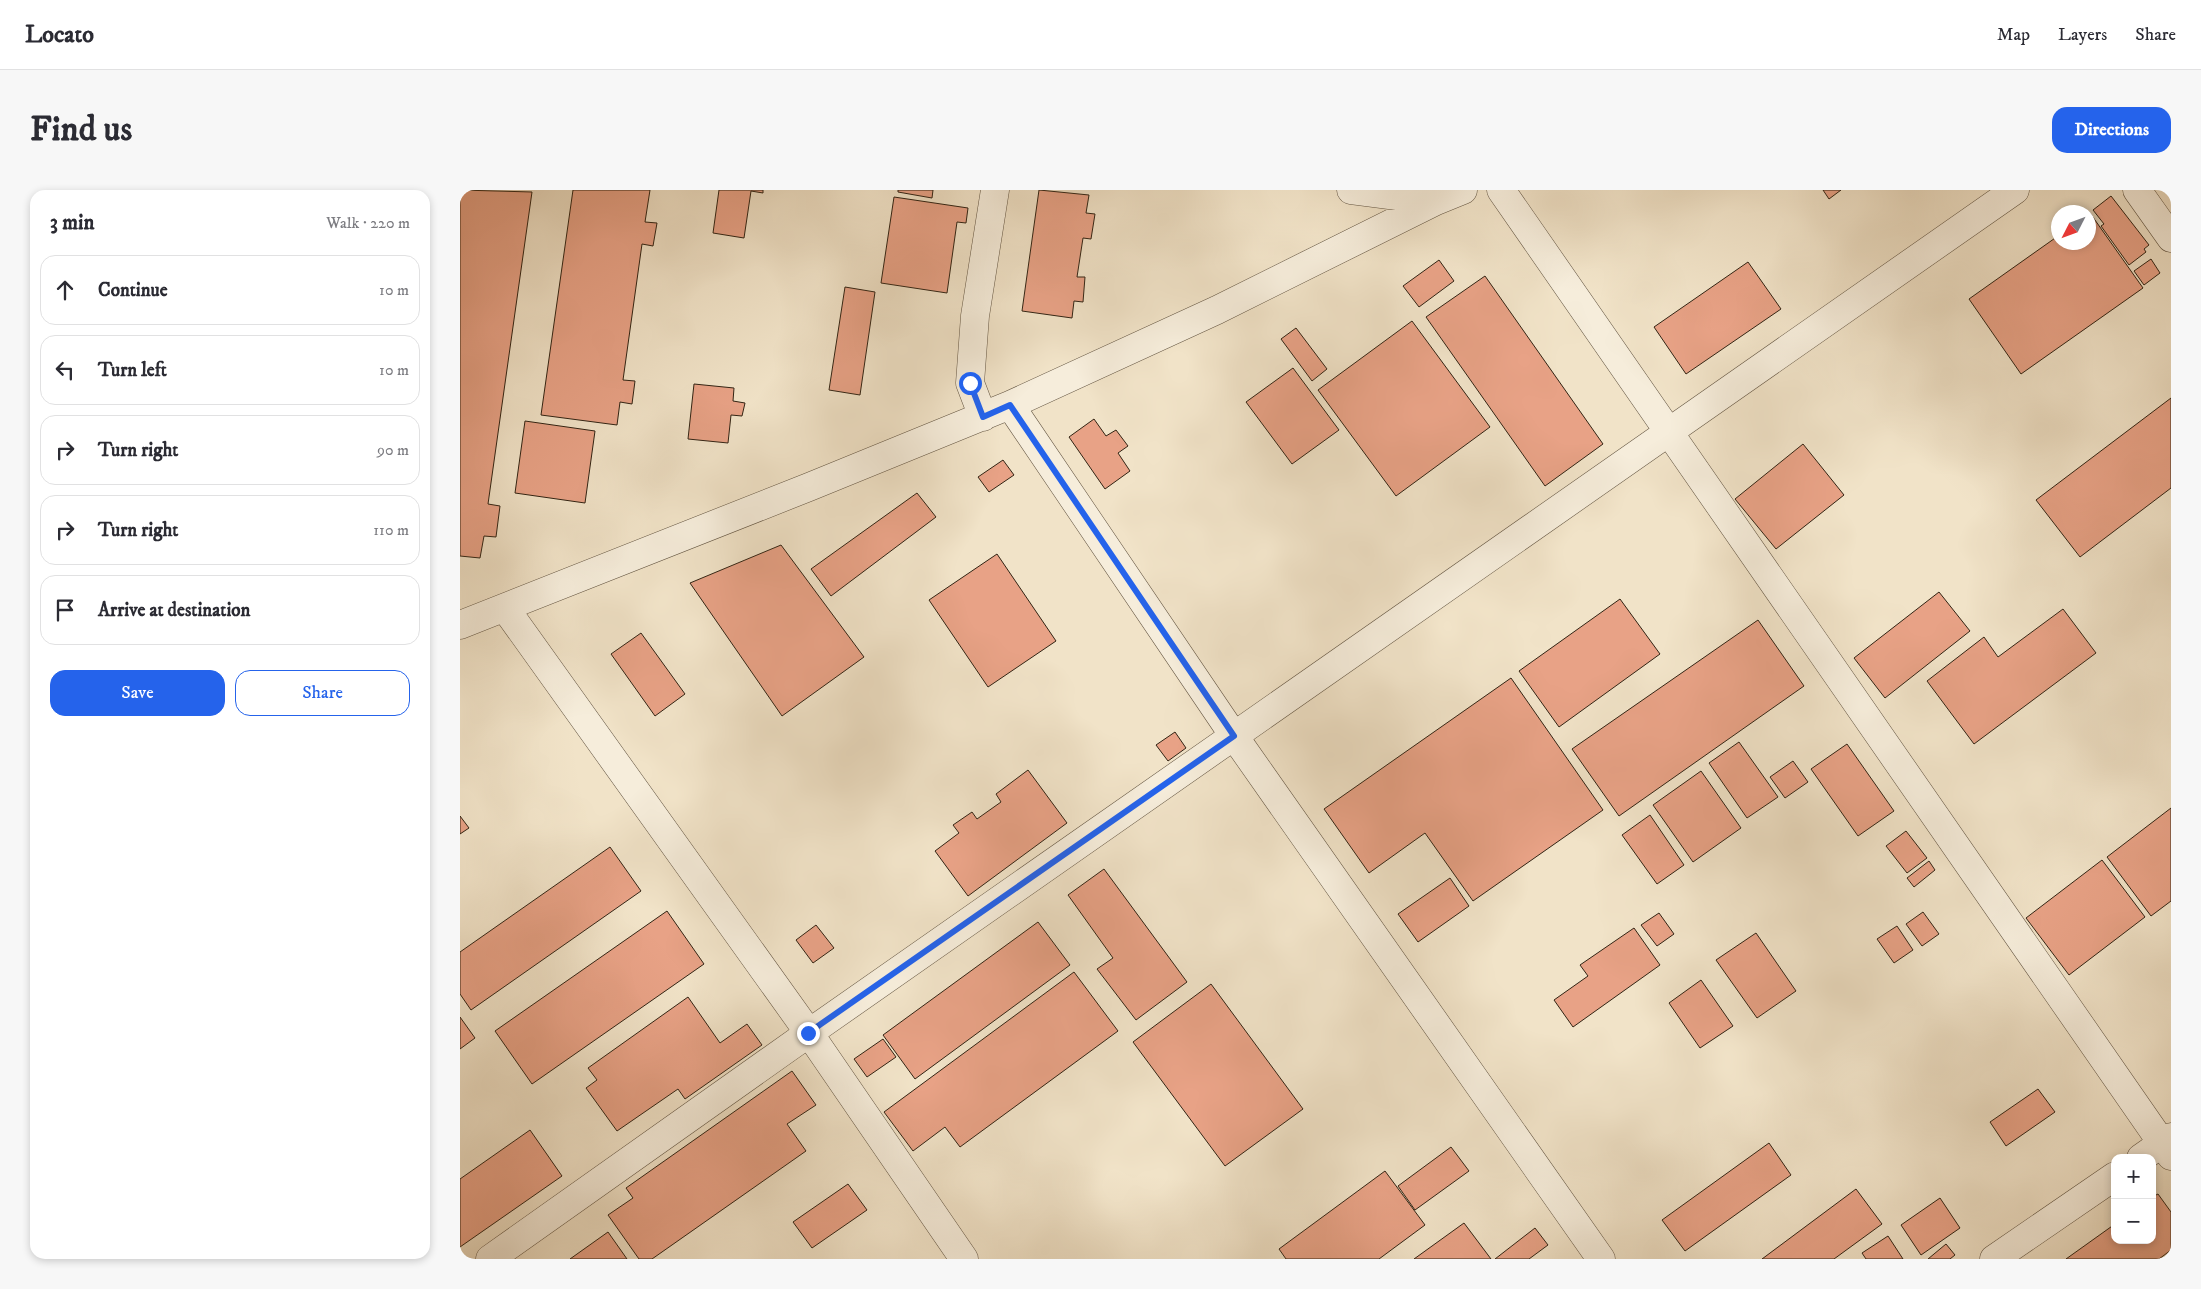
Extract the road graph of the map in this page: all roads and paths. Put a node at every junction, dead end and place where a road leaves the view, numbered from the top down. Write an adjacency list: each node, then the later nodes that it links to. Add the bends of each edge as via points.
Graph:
1 (995, 190): 10 (street, via 976,316 970,383)
2 (1351, 190): 7 (street)
3 (1463, 190): 7 (street)
4 (1501, 190): 11 (street)
5 (2015, 190): 11 (street)
6 (2137, 190): 8 (street)
7 (1436, 201): 9 (street, via 1217,310)
8 (2171, 238)
9 (1010, 405): 10 (street); 14 (street)
10 (983, 417): 12 (street)
11 (1670, 431): 14 (street); 16 (street)
12 (505, 608): 13 (street); 15 (street)
13 (460, 625)
14 (1234, 736): 15 (street); 20 (street)
15 (808, 1033): 18 (street); 19 (street)
16 (2161, 1148)
17 (2111, 1179): 21 (street)
18 (490, 1259)
19 (964, 1259)
20 (1601, 1259)
21 (1994, 1259)

